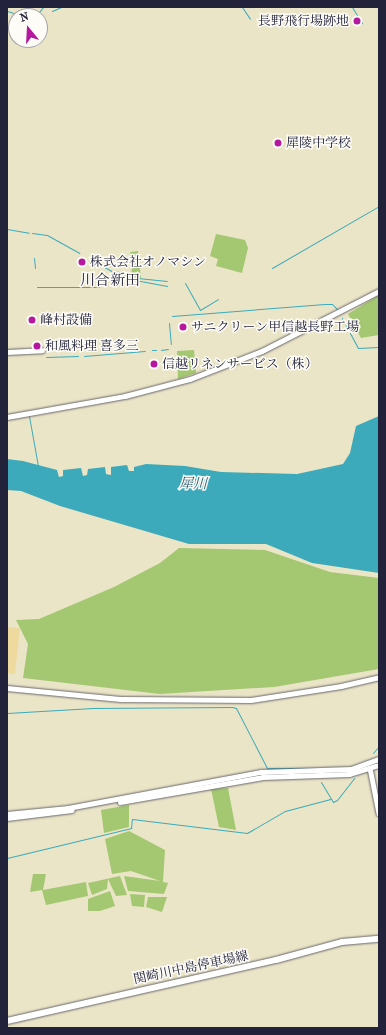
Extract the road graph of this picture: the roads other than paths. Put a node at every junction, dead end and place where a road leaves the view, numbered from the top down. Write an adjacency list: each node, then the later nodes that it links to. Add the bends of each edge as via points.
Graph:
1 (379, 291): 4 (street, via 311,328 213,372 161,388)
2 (42, 350): 3 (street)
3 (7, 352)
4 (7, 417)
5 (379, 677): 6 (street, via 341,686 251,700 122,700)
6 (7, 688)
7 (379, 759): 11 (street, via 351,770 260,772 68,808)
8 (379, 765): 9 (street)
9 (370, 768): 10 (street); 12 (street, via 330,776 263,776 59,813)
10 (379, 813)
11 (7, 814)
12 (7, 818)
13 (379, 939): 14 (main road, 関崎川中島停車場線, via 342,942 276,960)
14 (7, 1021)

